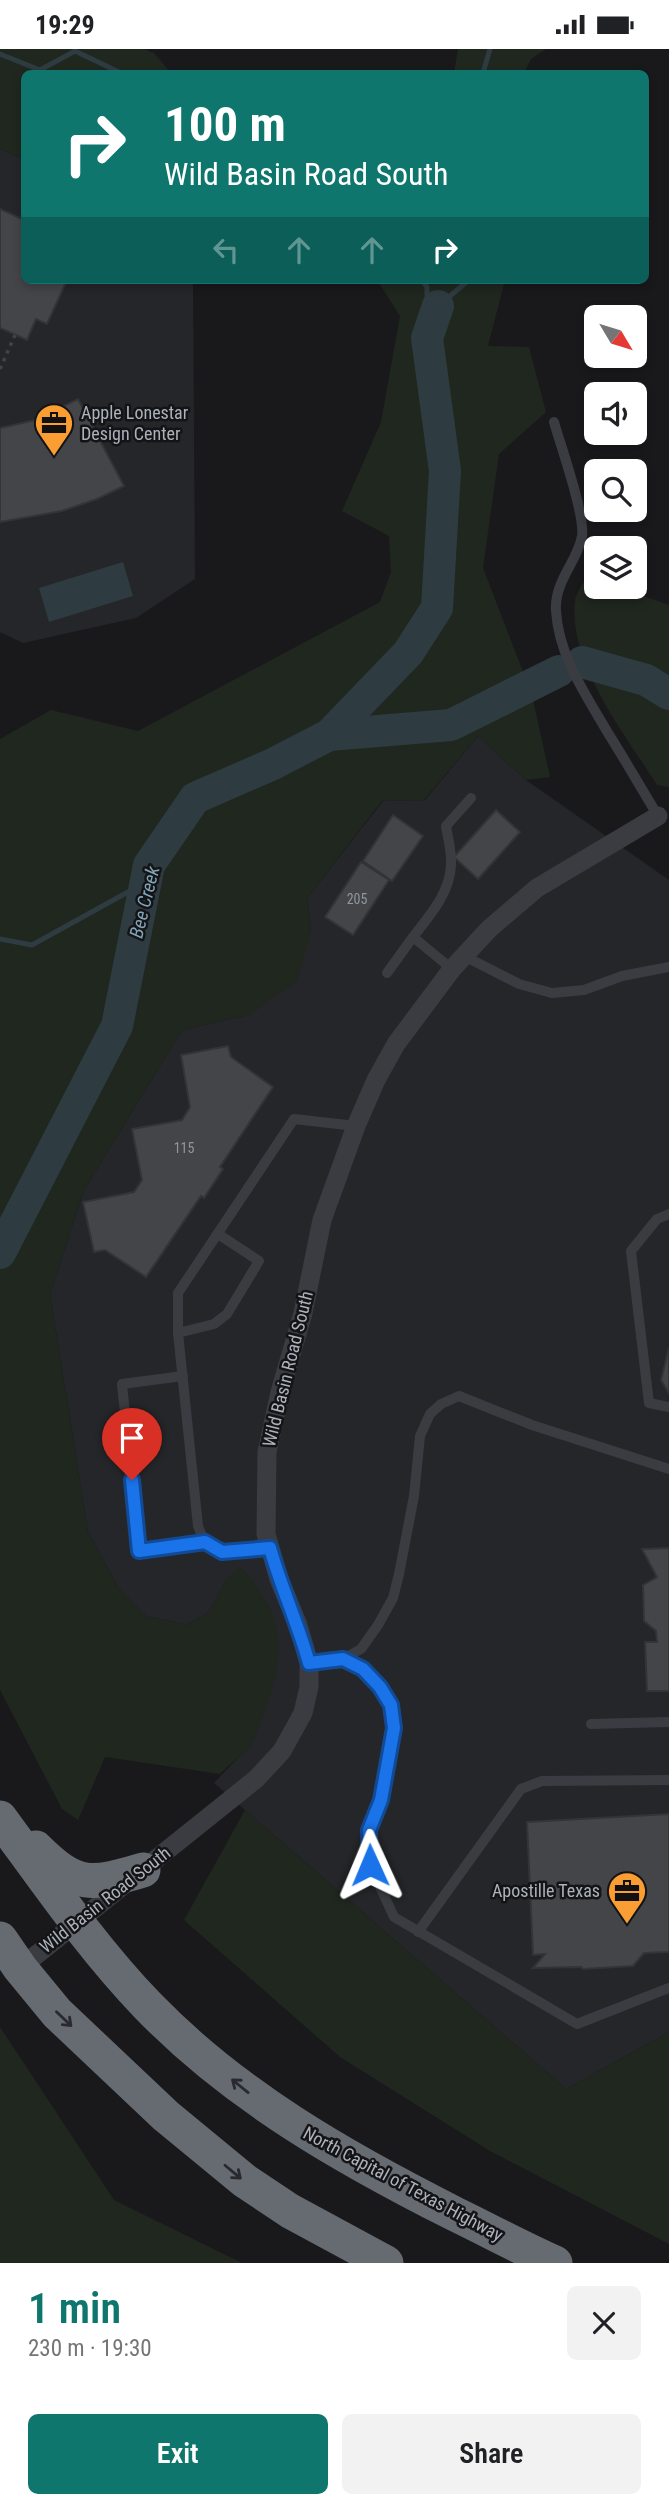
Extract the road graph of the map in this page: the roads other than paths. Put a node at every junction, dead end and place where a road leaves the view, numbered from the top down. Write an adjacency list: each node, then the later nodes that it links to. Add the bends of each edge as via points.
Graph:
1 (554, 422): 3 (lane, via 582,532 560,589 556,608 559,630 576,680)
2 (471, 798): 4 (lane, via 446,826 449,885)
3 (658, 815): 5 (street, Wild Basin Road South, via 537,888)
4 (414, 937): 5 (lane); 7 (lane)
5 (458, 962): 6 (lane, via 552,993 584,990 622,976); 8 (street, Wild Basin Road South, via 396,1044)
6 (669, 967)
7 (387, 973)
8 (356, 1126): 10 (lane, via 294,1119); 16 (street, Wild Basin Road South, via 322,1220 267,1452)
9 (669, 1214): 13 (lane, via 657,1219 631,1251 649,1403)
10 (218, 1234): 11 (lane, via 178,1293); 11 (lane, via 259,1261 227,1314 214,1324)
11 (178, 1333): 12 (lane)
12 (183, 1376): 15 (lane, via 198,1526); 15 (lane, via 122,1384 139,1551)
13 (669, 1407)
14 (669, 1469): 17 (lane, via 459,1396 441,1405 430,1414 420,1436 410,1518 393,1598 361,1649)
15 (205, 1542): 16 (lane, via 222,1552)
16 (270, 1548): 18 (street, Wild Basin Road South)
17 (343, 1659): 18 (lane); 26 (lane, via 363,1669 391,1705 394,1728 381,1800 369,1830 370,1865 394,1917)
18 (309, 1663): 24 (street, Wild Basin Road South, via 303,1713 282,1751 256,1779)
19 (669, 1722): 20 (lane)
20 (591, 1724)
21 (669, 1780): 26 (lane, via 542,1781 521,1789)
22 (0, 1812): 24 (highway, via 49,1861 75,1878 101,1882)
23 (0, 1818): 25 (highway, North Capital of Texas Highway)
24 (143, 1870): 25 (street, Wild Basin Road South)
25 (78, 1921): 28 (street, Wild Basin Road South); 31 (highway, North Capital of Texas Highway, one-way to 25, via 313,2138 247,2092 147,2005)
26 (418, 1932): 29 (lane, via 577,2024)
27 (0, 1939): 28 (highway)
28 (20, 1968): 30 (highway, one-way to 30, via 57,2013 166,2116 245,2181)
29 (669, 1988)
30 (386, 2263)
31 (555, 2263)

